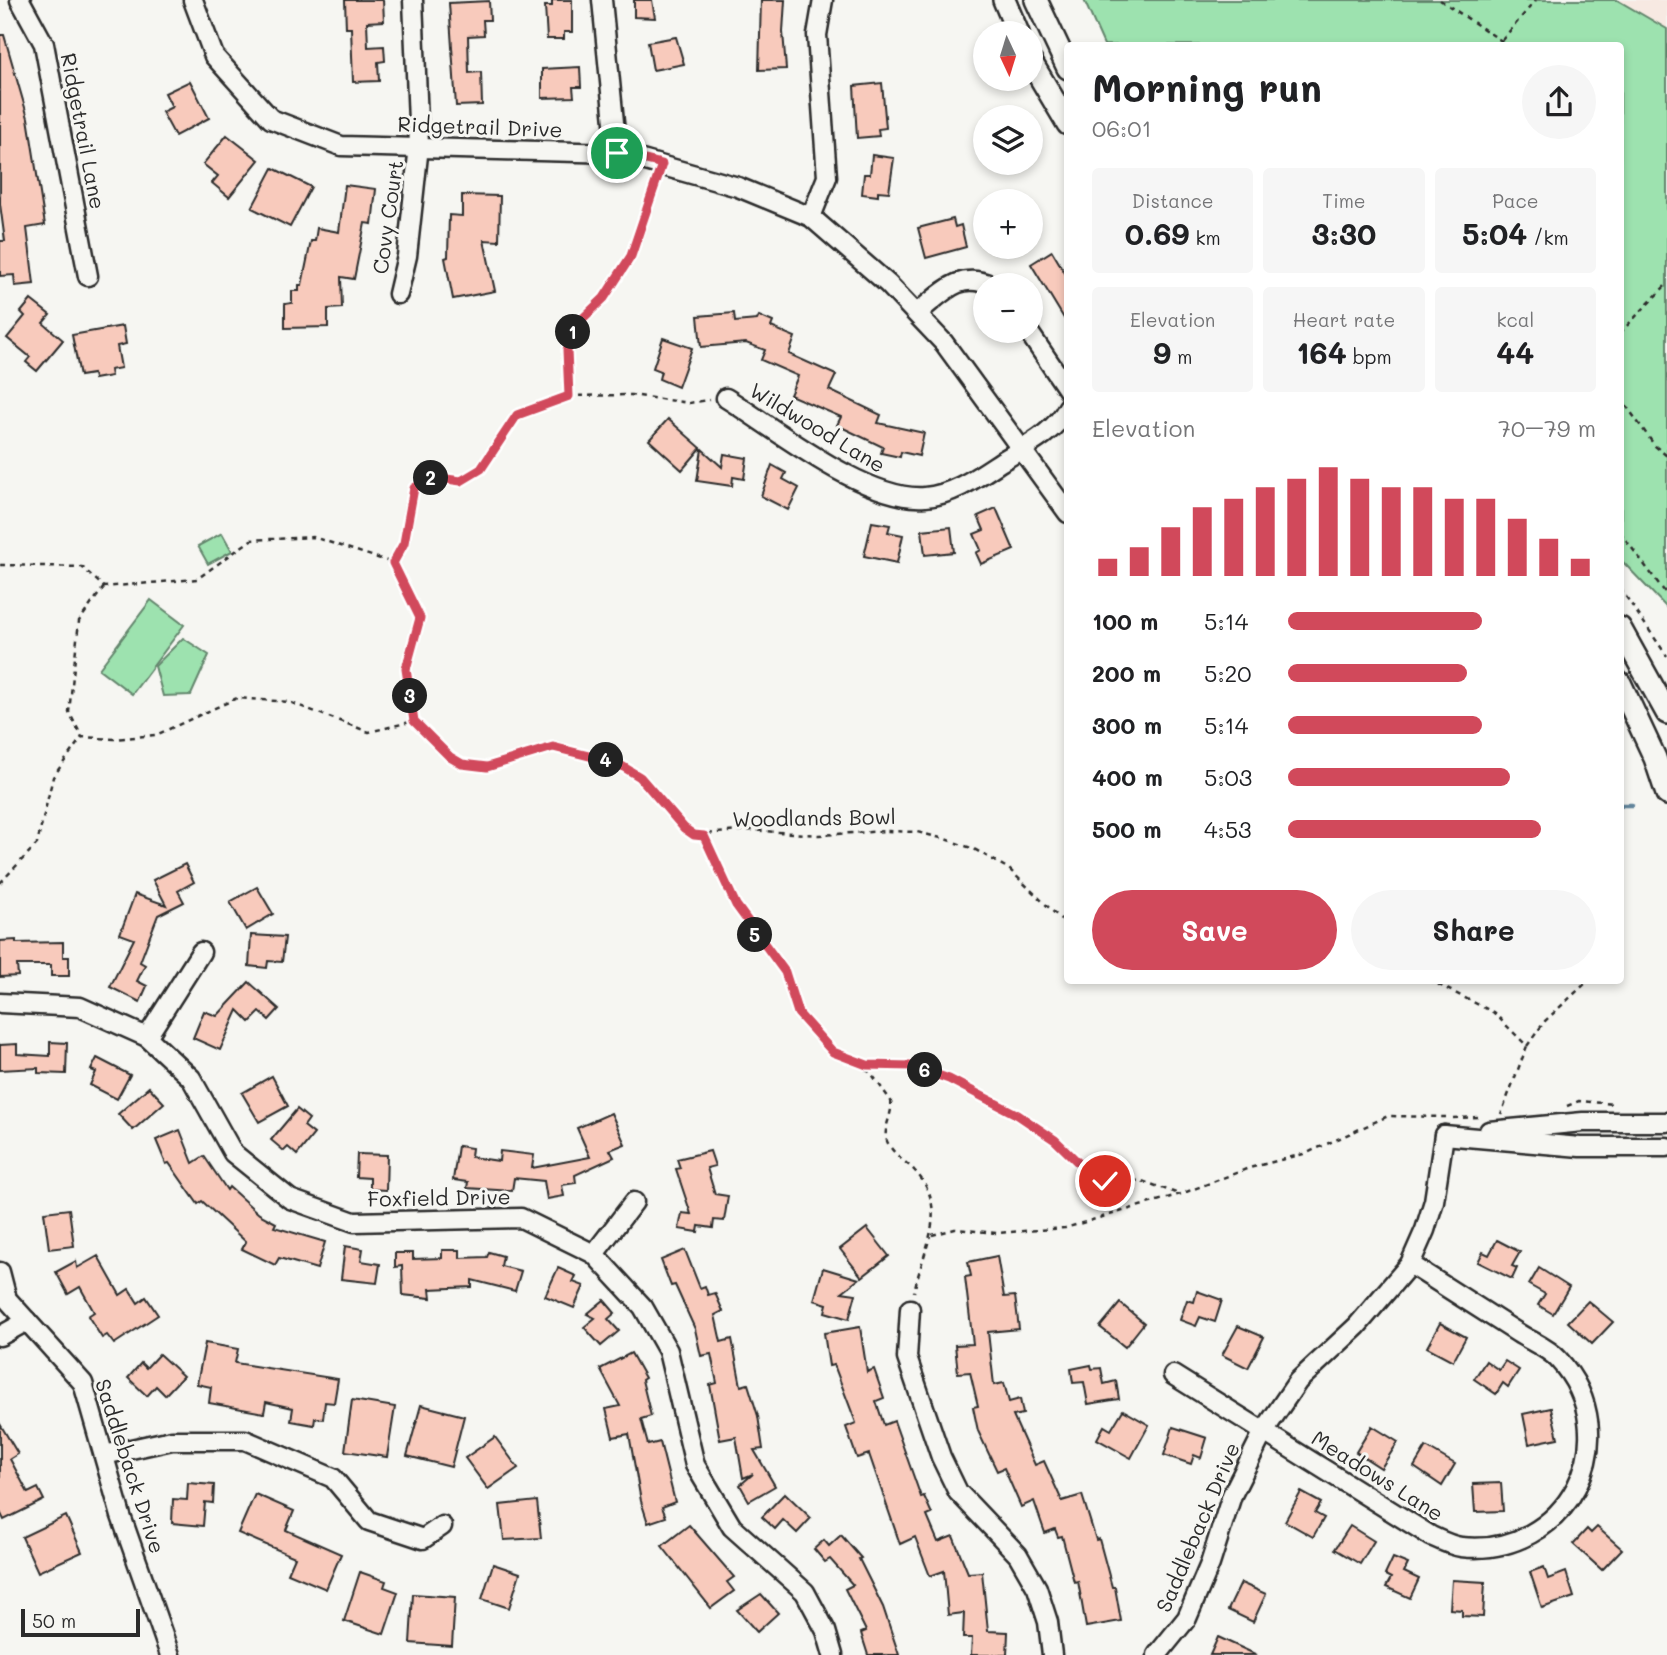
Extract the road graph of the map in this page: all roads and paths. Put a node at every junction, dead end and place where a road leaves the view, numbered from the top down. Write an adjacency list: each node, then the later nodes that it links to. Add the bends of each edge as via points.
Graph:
1 (20, 0): 20 (street, Ridgetrail Lane, via 44,44)
2 (193, 0): 16 (street, Ridgetrail Drive, via 214,56 271,119 341,146)
3 (413, 0): 16 (street, Covy Court)
4 (603, 0): 17 (street)
5 (823, 0): 19 (street, via 817,35 827,177)
6 (1004, 0): 10 (street)
7 (1035, 0): 13 (street)
8 (1440, 0): 11 (path)
9 (1536, 0): 11 (path)
10 (1013, 21)
11 (1501, 40): 12 (path)
12 (1504, 42)
13 (1064, 60)
14 (1043, 82): 15 (street)
15 (1064, 117)
16 (419, 146): 17 (street, Ridgetrail Drive); 23 (street, Covy Court, via 407,256)
17 (617, 153): 18 (street, Ridgetrail Drive)
18 (662, 164): 19 (street, Ridgetrail Drive, via 738,187); 28 (path, via 631,256 604,298 576,325 567,350)
19 (811, 218): 24 (street, Ridgetrail Drive)
20 (88, 276)
21 (973, 278): 24 (street, via 956,284)
22 (1667, 284): 25 (path)
23 (398, 294)
24 (917, 313): 32 (street, Ridgetrail Drive)
25 (1624, 329)
26 (1036, 343): 27 (street)
27 (1064, 384)
28 (569, 396): 29 (path, via 631,395 689,403); 36 (path, via 517,415 481,469 461,481 432,477 414,488 404,543)
29 (726, 398): 32 (street, Wildwood Lane, via 851,477 885,493 926,497 966,484)
30 (1624, 403): 33 (path)
31 (1064, 413): 32 (street, Wildwood Lane)
32 (1022, 449): 34 (street, Ridgetrail Drive)
33 (1667, 456)
34 (1064, 507)
35 (1624, 537): 40 (path)
36 (393, 563): 38 (path, via 313,537 251,540 197,579); 45 (path, via 420,618 406,669)
37 (0, 565): 38 (path, via 82,567)
38 (104, 587): 46 (path, via 79,621 69,712)
39 (1624, 594): 42 (path)
40 (1667, 595)
41 (1624, 635): 44 (street)
42 (1667, 656)
43 (1624, 691): 47 (street, via 1656,758)
44 (1667, 713)
45 (414, 721): 46 (path, via 369,732 289,702 237,698 156,735); 48 (path, Woodlands Bowl, via 450,757 474,767 553,747 629,768 684,828)
46 (82, 737): 49 (path, via 53,777 37,844)
47 (1667, 794)
48 (704, 836): 50 (path, Woodlands Bowl, via 750,830 819,835 887,831 945,839 1009,869); 57 (path, via 743,917 785,972 798,1013 833,1052)
49 (0, 883)
50 (1064, 922)
51 (201, 953): 55 (street)
52 (1437, 984): 56 (path, via 1493,1012)
53 (1585, 984): 56 (path, via 1545,1021)
54 (0, 1003): 55 (street, Foxfield Drive, via 80,1007)
55 (147, 1037): 64 (street, Foxfield Drive, via 191,1078 233,1153 290,1199 354,1222 521,1218)
56 (1527, 1046): 61 (path, via 1502,1114 1388,1116 1318,1149)
57 (854, 1062): 61 (path, via 912,1066 949,1079 1018,1115 1055,1140 1098,1179 1142,1181); 63 (path, via 871,1073 891,1101 886,1138 928,1189 934,1213)
58 (1667, 1122): 59 (street, via 1583,1122)
59 (1444, 1135): 60 (street, via 1580,1147); 65 (street, Saddleback Drive, via 1434,1201)
60 (1667, 1147)
61 (1181, 1194): 63 (path, via 1065,1228 997,1233 955,1229)
62 (635, 1202): 64 (street)
63 (932, 1235): 67 (path)
64 (594, 1254): 75 (street, Foxfield Drive, via 643,1307 668,1351 695,1465 732,1527 805,1591)
65 (1409, 1264): 71 (street, Saddleback Drive, via 1357,1326 1298,1381); 71 (street, Meadows Lane, via 1558,1358 1578,1391 1589,1423 1589,1460 1574,1495 1541,1529 1503,1545 1460,1547 1431,1536)
66 (0, 1272): 68 (street, Saddleback Drive, via 7,1299)
67 (910, 1309): 76 (street, via 907,1358 941,1457 958,1492 1018,1555 1037,1588)
68 (27, 1321): 69 (street); 72 (street, Saddleback Drive, via 83,1383)
69 (0, 1336)
70 (1173, 1375): 71 (street, Meadows Lane)
71 (1264, 1431): 77 (street, Saddleback Drive, via 1232,1496 1187,1618)
72 (104, 1455): 73 (street, via 173,1440 245,1440 333,1478 369,1521 423,1539); 74 (street, Saddleback Drive)
73 (442, 1526)
74 (170, 1655)
75 (833, 1655)
76 (1052, 1655)
77 (1157, 1655)

